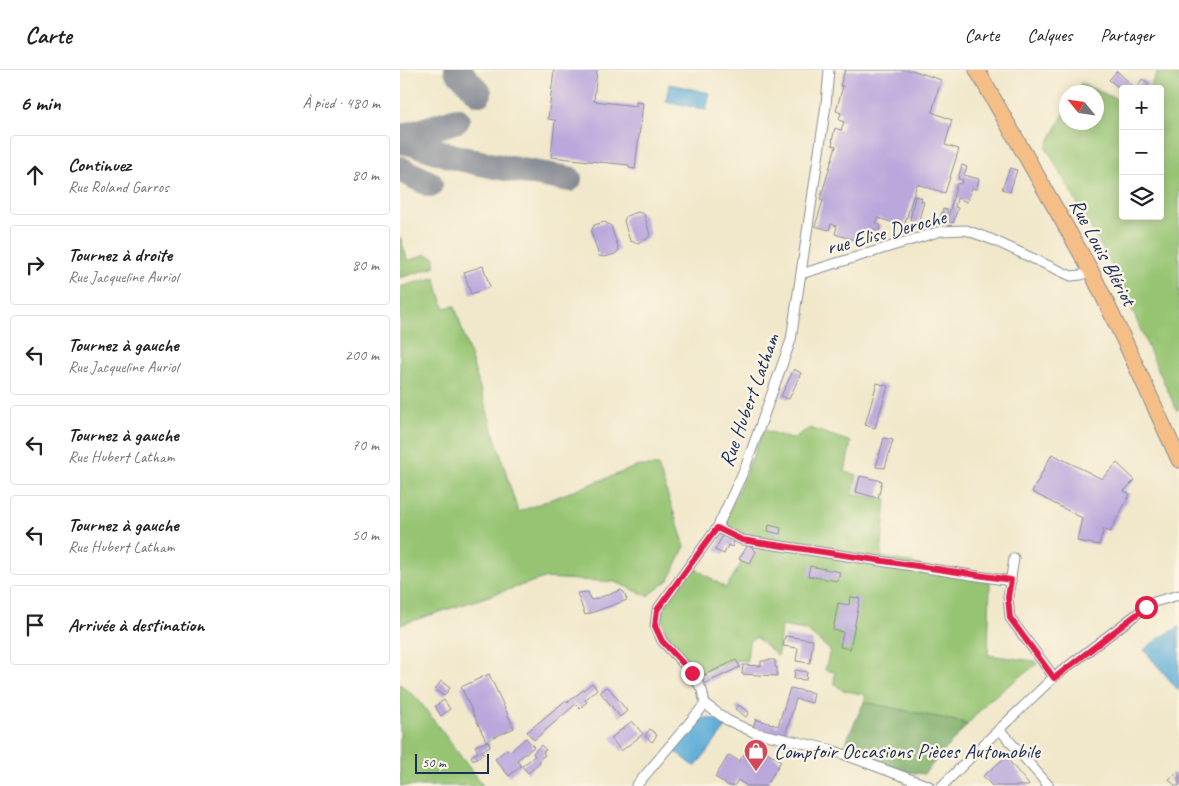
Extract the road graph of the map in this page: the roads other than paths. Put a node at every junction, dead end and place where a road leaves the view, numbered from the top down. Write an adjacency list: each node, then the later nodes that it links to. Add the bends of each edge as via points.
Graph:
1 (829, 70): 4 (street, Rue Hubert Latham)
2 (977, 70): 3 (main road, Rue Louis Blériot)
3 (1091, 271): 4 (street, rue Elise Deroche, via 1071,276 966,230 940,231); 5 (main road, Rue Louis Blériot)
4 (801, 274): 6 (street, Rue Hubert Latham, via 791,340 745,468)
5 (1179, 460)
6 (717, 528): 8 (street, via 742,540); 11 (street, Rue Hubert Latham, via 661,603 655,626 662,641 692,673 702,690)
7 (1014, 558): 8 (street)
8 (1011, 580): 10 (street, via 1008,597 1010,618)
9 (1179, 595): 10 (street, via 1146,607)
10 (1054, 678): 12 (street)
11 (705, 704): 13 (street); 14 (street, via 753,732 828,749)
12 (999, 729): 15 (street); 16 (street)
13 (636, 786)
14 (929, 786)
15 (942, 786)
16 (1049, 786)

